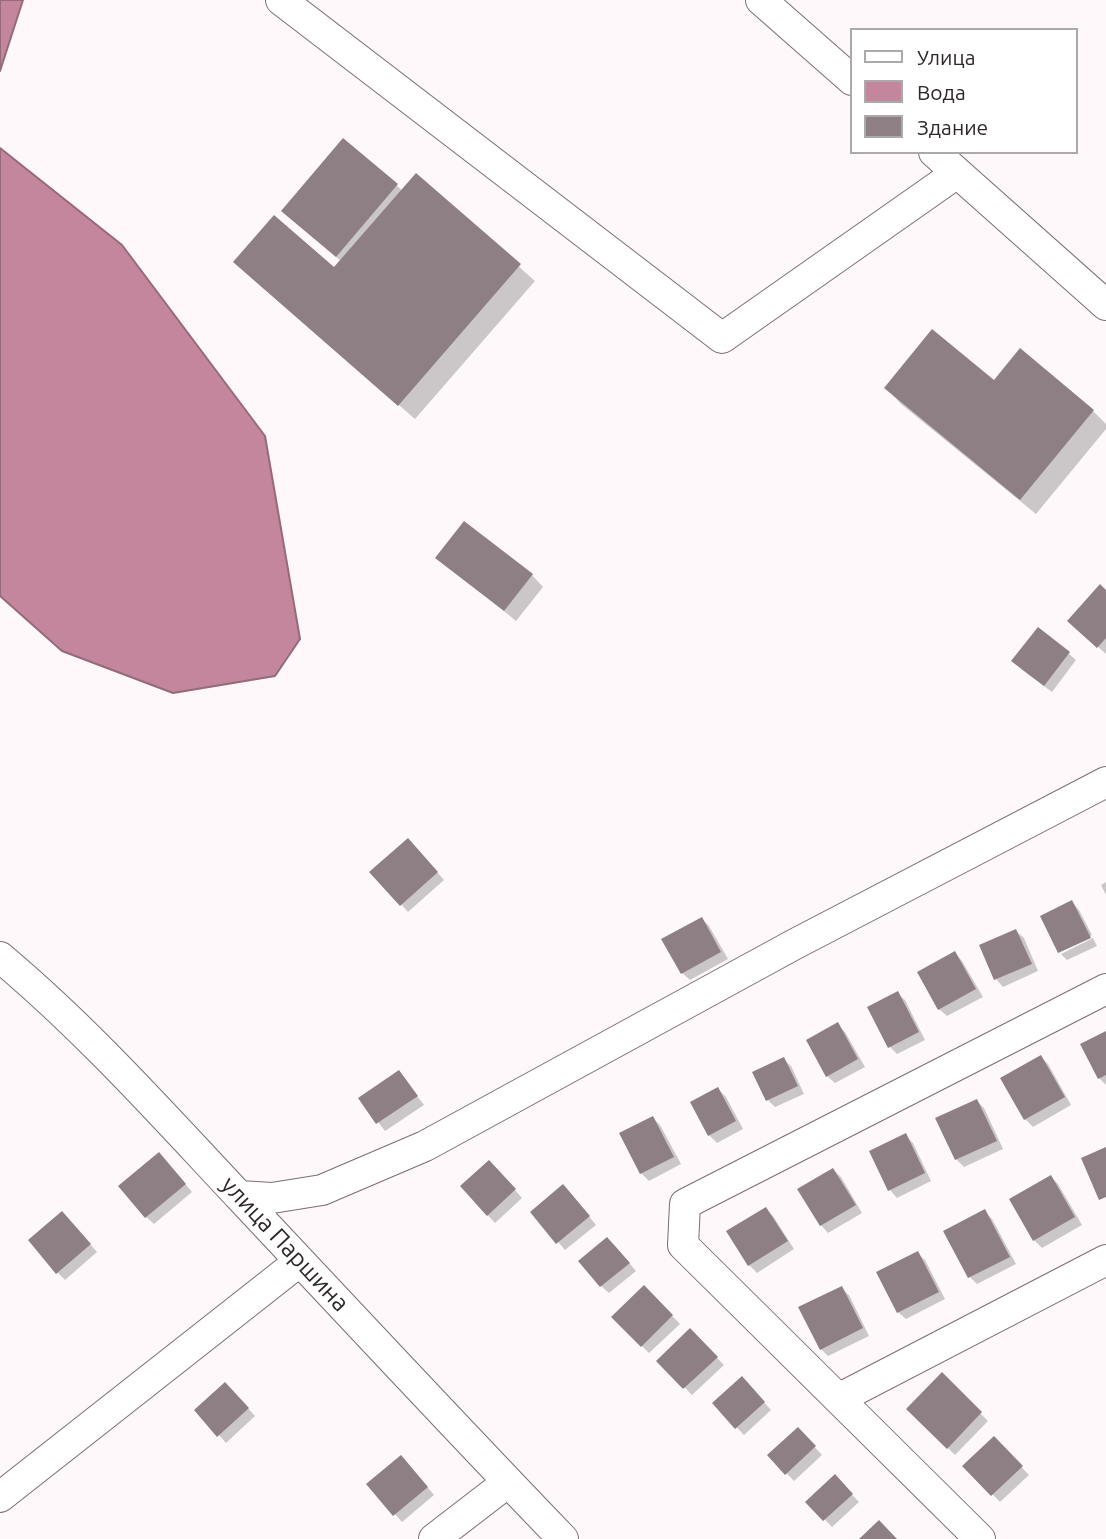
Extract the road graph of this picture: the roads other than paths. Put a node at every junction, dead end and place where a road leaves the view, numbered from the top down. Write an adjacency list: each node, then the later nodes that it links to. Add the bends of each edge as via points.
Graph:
1 (281, 0): 5 (street, via 722,338)
2 (761, 0): 3 (street)
3 (850, 78)
4 (936, 154): 5 (street)
5 (957, 173): 6 (street)
6 (1106, 305)
7 (1106, 782): 10 (street, via 795,944 425,1146 322,1190 272,1198)
8 (0, 957): 10 (street, улица Паршина, via 53,1002 144,1093)
9 (1106, 989): 13 (street, via 685,1204 683,1245)
10 (239, 1196): 12 (street, улица Паршина)
11 (1106, 1259): 13 (street)
12 (300, 1261): 14 (street, улица Паршина); 15 (street)
13 (839, 1398): 18 (street)
14 (508, 1482): 16 (street); 17 (street, улица Паршина)
15 (0, 1497)
16 (434, 1539)
17 (563, 1539)
18 (980, 1539)

